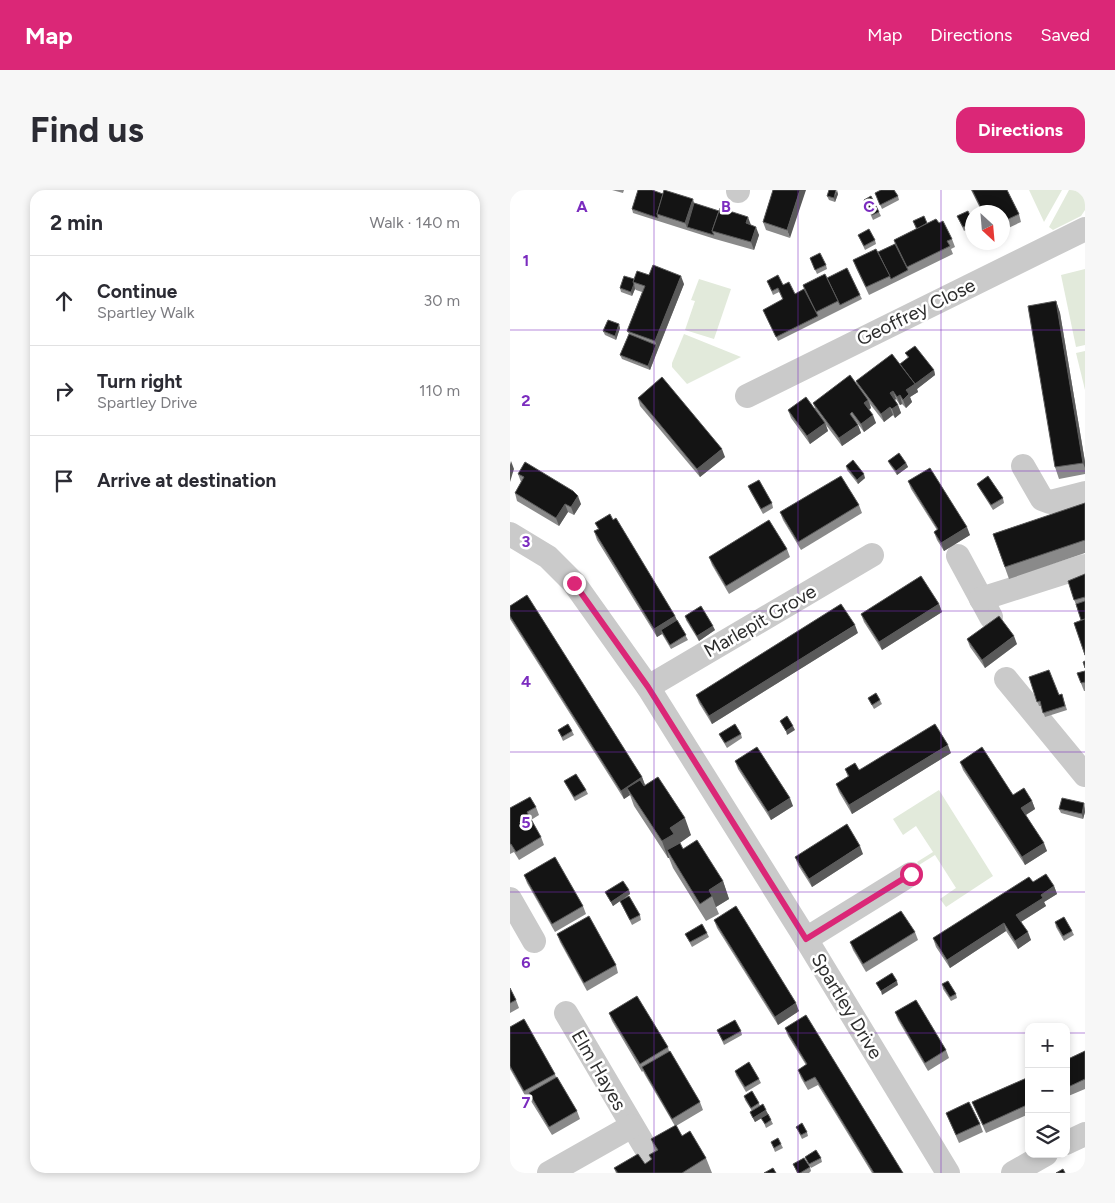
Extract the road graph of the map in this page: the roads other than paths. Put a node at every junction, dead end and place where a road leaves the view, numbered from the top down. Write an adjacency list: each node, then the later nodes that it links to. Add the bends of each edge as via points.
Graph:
1 (1085, 229): 2 (street, Geoffrey Close)
2 (747, 396)
3 (1023, 466): 4 (street, via 1042,498 1050,502)
4 (1085, 493)
5 (510, 534): 10 (street, Spartley Drive, via 548,557 574,583)
6 (872, 555): 10 (street, Marlepit Grove)
7 (958, 556): 8 (street, via 986,608)
8 (1085, 566)
9 (1006, 679): 11 (street)
10 (648, 687): 14 (street, Spartley Drive)
11 (1085, 775)
12 (911, 874): 14 (street)
13 (510, 899): 15 (street)
14 (806, 939): 23 (street, Spartley Drive)
15 (534, 941)
16 (566, 1013): 17 (street, Elm Hayes)
17 (632, 1126): 20 (street, Elm Hayes); 22 (street, Elm Hayes)
18 (1085, 1134): 19 (street)
19 (1070, 1141)
20 (648, 1152)
21 (1039, 1158): 24 (street)
22 (549, 1173)
23 (948, 1173)
24 (1013, 1173)

